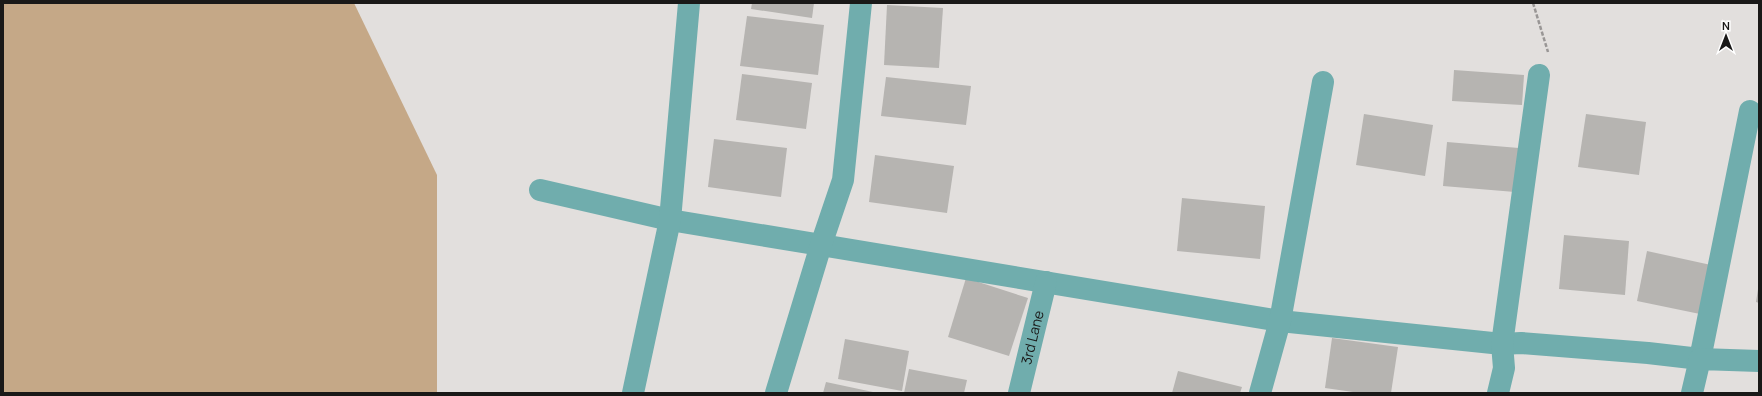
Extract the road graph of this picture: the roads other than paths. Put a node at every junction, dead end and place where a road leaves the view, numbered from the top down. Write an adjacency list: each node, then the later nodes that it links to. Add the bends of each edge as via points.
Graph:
1 (689, 3): 7 (street)
2 (861, 3): 8 (street, via 843,180)
3 (1545, 67): 11 (street)
4 (1323, 82): 10 (street)
5 (1750, 111): 12 (street)
6 (540, 190): 7 (street)
7 (670, 220): 8 (street); 14 (street)
8 (820, 245): 9 (street); 15 (street)
9 (1046, 282): 10 (street); 16 (street, 3rd Lane)
10 (1280, 321): 11 (street); 17 (street)
11 (1502, 344): 12 (street, via 1521,343); 18 (street, via 1504,368)
12 (1700, 359): 13 (street); 19 (street)
13 (1759, 361)
14 (633, 393)
15 (776, 393)
16 (1019, 393)
17 (1260, 393)
18 (1498, 393)
19 (1692, 393)

